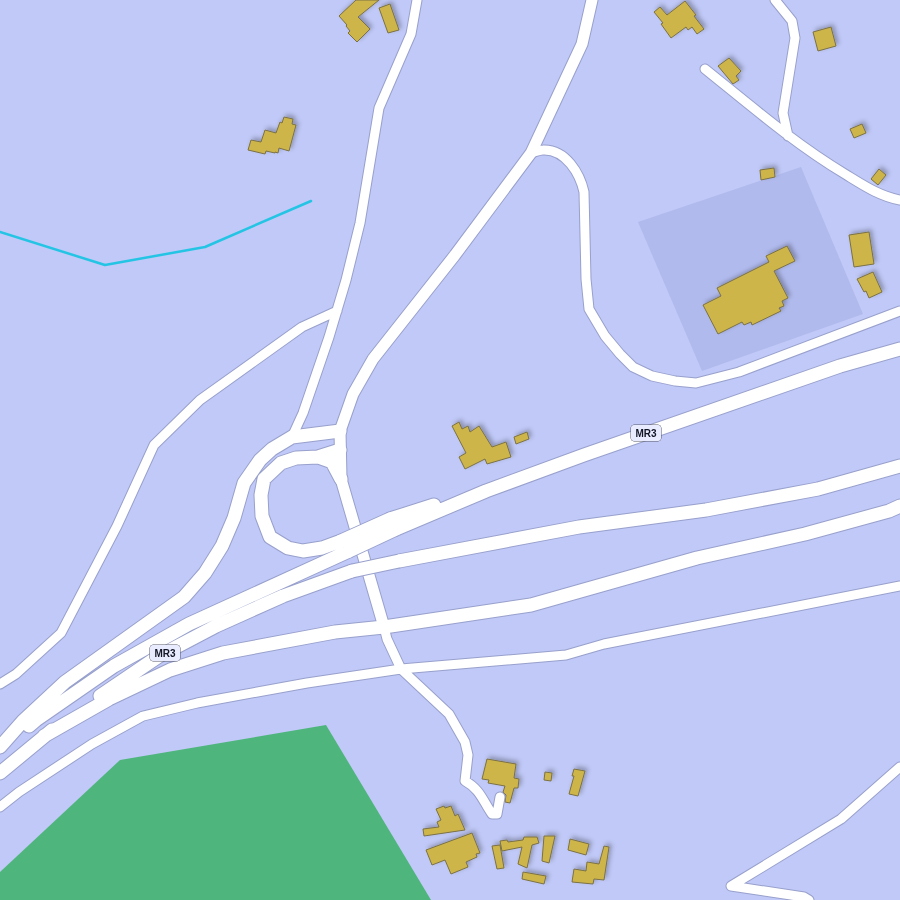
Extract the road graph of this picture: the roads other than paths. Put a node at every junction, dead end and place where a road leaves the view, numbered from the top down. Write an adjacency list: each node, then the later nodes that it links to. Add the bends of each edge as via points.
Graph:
1 (417, 0): 8 (street, via 411,34 379,108 360,223)
2 (592, 0): 6 (main road, via 582,44)
3 (775, 0): 5 (street, via 792,21 795,38 782,113)
4 (705, 69): 5 (street)
5 (788, 136): 7 (street, via 871,190)
6 (531, 153): 9 (street, via 543,150 554,152 575,168 584,192 589,309 604,336 620,354 633,367 652,376 696,383 739,372); 11 (main road, via 373,359 353,394)
7 (900, 200)
8 (337, 311): 12 (street, via 303,413); 22 (street, via 302,327 212,391 154,445 117,526 61,633 16,674)
9 (900, 311)
10 (900, 349): 18 (highway, MR3, via 761,392)
11 (340, 430): 12 (highway); 13 (main road)
12 (292, 437): 24 (highway, via 260,460 244,483 234,518 222,546 205,573 184,597 65,682 23,721)
13 (340, 450): 14 (highway); 16 (main road)
14 (318, 457): 16 (highway, via 332,462); 18 (highway, bridge, via 296,458 281,463 264,479 261,495 262,516 270,537 288,548 303,551 322,548)
15 (900, 466): 23 (highway, MR3, bridge, via 818,489 706,510 579,527 352,571 276,599 216,626 159,656)
16 (341, 479): 20 (main road)
17 (900, 506): 20 (highway, via 805,534 697,558 531,605)
18 (393, 524): 25 (highway, MR3, bridge, via 349,551 189,624 114,666 36,720)
19 (900, 586): 21 (street, via 604,644 566,654)
20 (384, 627): 21 (street); 23 (highway, via 335,632 223,653 170,670 109,699)
21 (401, 669): 28 (street, via 449,714 465,742 468,755 465,781 474,785 492,814 497,814); 29 (street, via 197,703 143,716 92,744 19,792)
22 (0, 684)
23 (44, 736): 27 (highway, MR3)
24 (0, 747)
25 (0, 753)
26 (900, 767): 30 (street, via 841,819 731,886 804,897)
27 (0, 772)
28 (500, 797)
29 (0, 808)
30 (809, 900)

